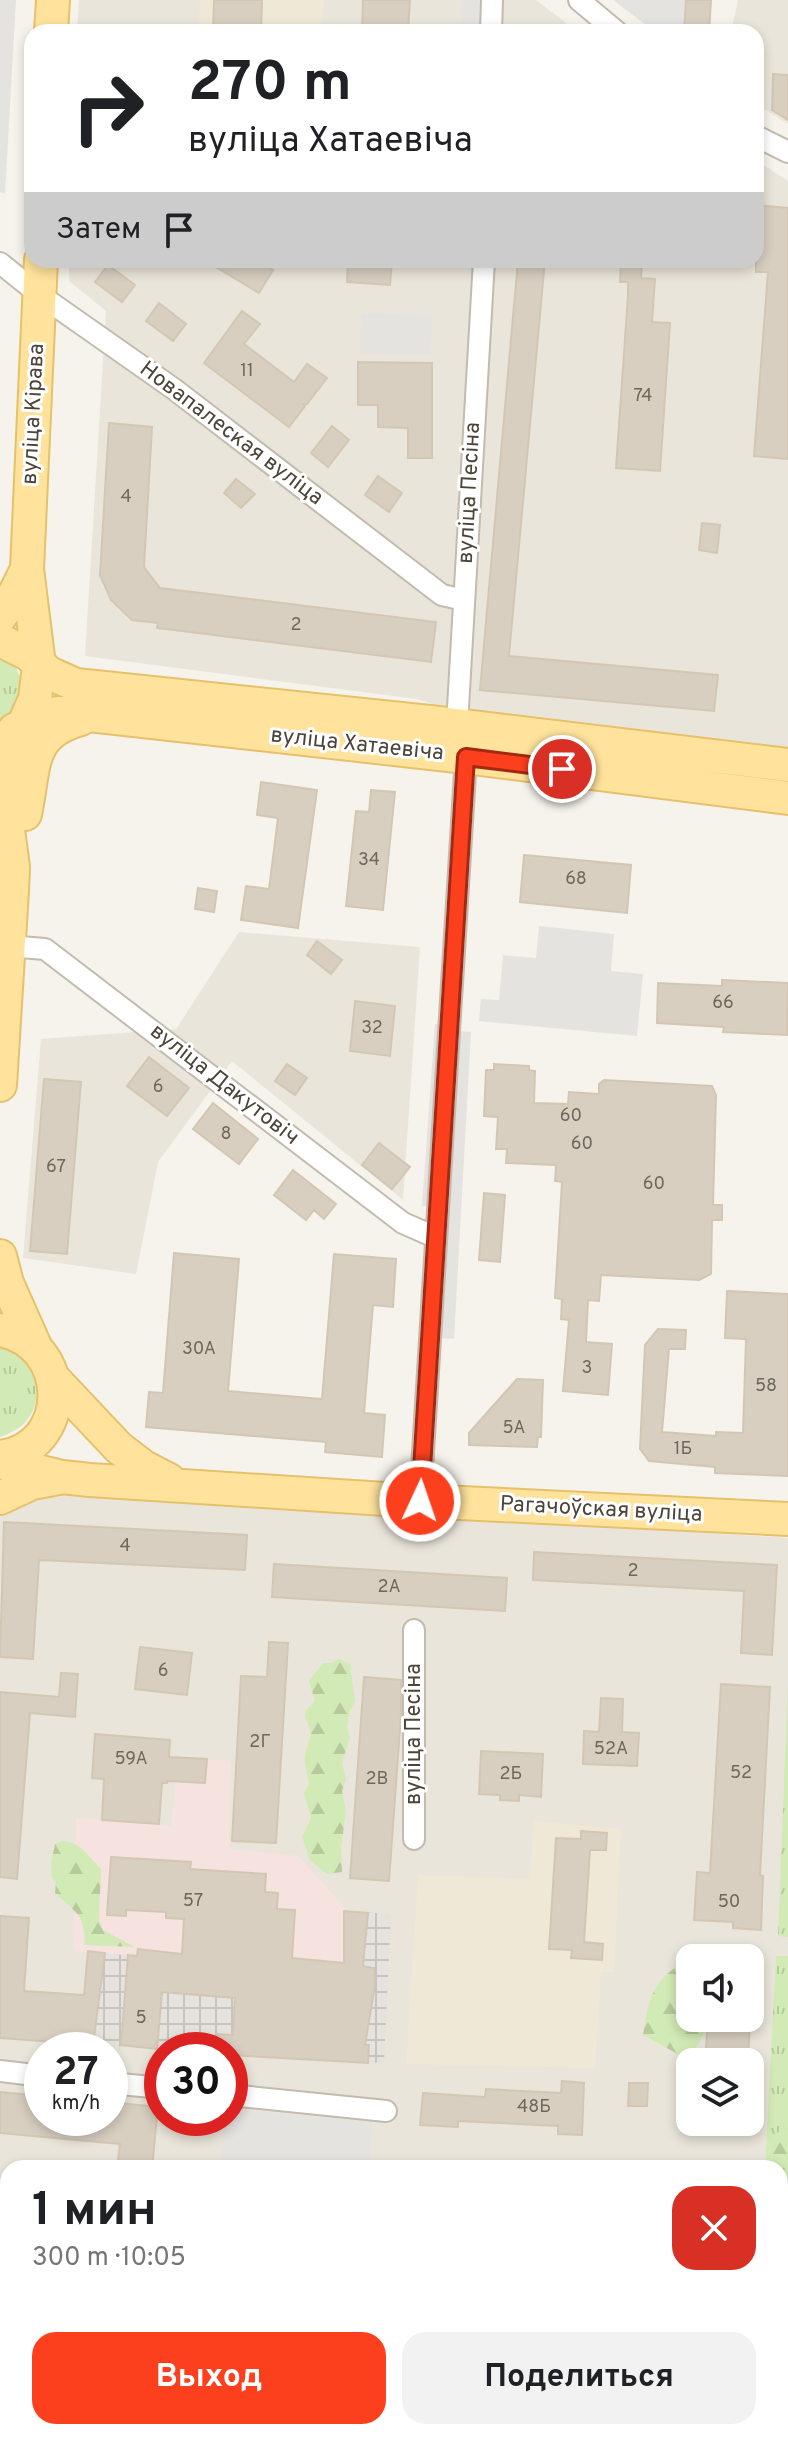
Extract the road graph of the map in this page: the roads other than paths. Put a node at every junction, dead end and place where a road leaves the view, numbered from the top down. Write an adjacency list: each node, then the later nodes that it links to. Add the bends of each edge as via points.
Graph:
1 (53, 0): 4 (main road)
2 (492, 0): 5 (street)
3 (579, 0): 6 (street)
4 (52, 24)
5 (491, 24)
6 (608, 24)
7 (764, 140): 8 (street)
8 (788, 152)
9 (0, 263): 12 (street, Новапалеская вуліца)
10 (41, 268): 12 (main road, вуліца Кірава)
11 (484, 268): 14 (street, вуліца Песіна)
12 (40, 295): 13 (main road, вуліца Кірава); 14 (street, Новапалеская вуліца, via 174,389 442,595)
13 (27, 569): 15 (main road, вуліца Кірава); 17 (main road, вуліца Кірава)
14 (464, 600): 19 (street, вуліца Песіна)
15 (0, 617)
16 (0, 640): 17 (main road, вуліца Хатаевіча)
17 (39, 665): 19 (main road, вуліца Хатаевіча, via 76,685); 20 (main road, вуліца Кірава, via 35,699)
18 (92, 716): 20 (main road, вуліца Хатаевіча, via 56,712); 21 (main road, вуліца Хатаевіча); 25 (main road, via 54,729 38,746)
19 (457, 725): 22 (main road, вуліца Хатаевіча)
20 (12, 731): 24 (main road, via 15,744)
21 (466, 757): 23 (main road, вуліца Хатаевіча); 28 (street)
22 (788, 765)
23 (788, 798)
24 (4, 819): 25 (main road)
25 (13, 867): 26 (main road)
26 (8, 946): 27 (main road); 28 (street, вуліца Дакутовіч, via 45,949 403,1223)
27 (0, 1085)
28 (435, 1237): 37 (street)
29 (0, 1256): 31 (main road)
30 (0, 1330): 31 (main road)
31 (35, 1346): 32 (main road, Рагачоўская вуліца)
32 (53, 1378): 33 (main road, via 55,1395 46,1426); 35 (main road, Рагачоўская вуліца, via 119,1448)
33 (7, 1463): 34 (main road, Рагачоўская вуліца)
34 (62, 1477): 35 (main road, Рагачоўская вуліца); 36 (main road)
35 (175, 1484): 37 (main road, Рагачоўская вуліца)
36 (0, 1498)
37 (420, 1501): 38 (main road, Рагачоўская вуліца)
38 (788, 1519)
39 (414, 1630): 40 (street, вуліца Песіна)
40 (414, 1839)
41 (0, 2071): 42 (street)
42 (24, 2074)
43 (248, 2097): 44 (street)
44 (386, 2111)

